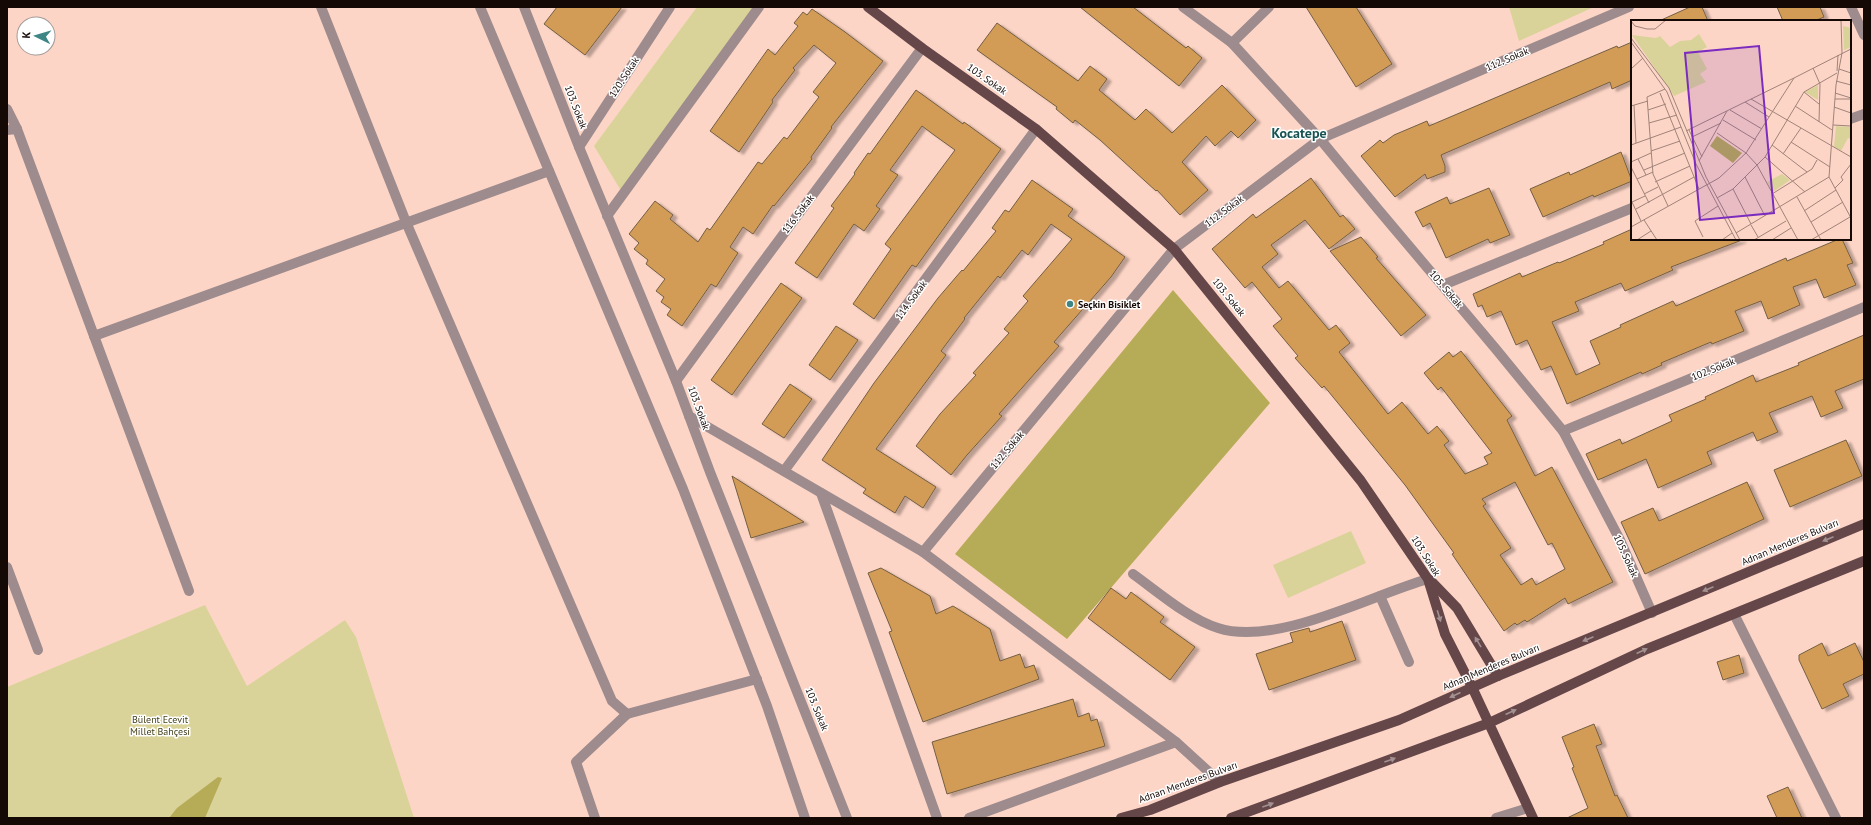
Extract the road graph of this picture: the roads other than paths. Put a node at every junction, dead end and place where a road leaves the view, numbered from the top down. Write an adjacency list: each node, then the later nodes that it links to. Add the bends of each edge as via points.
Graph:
1 (321, 7): 24 (street)
2 (480, 7): 21 (street)
3 (524, 7): 20 (street, 103. Sokak)
4 (670, 7): 20 (street, 120. Sokak)
5 (759, 7): 23 (street)
6 (868, 7): 13 (main road, 103. Sokak)
7 (1183, 7): 12 (street, 105. Sokak)
8 (1269, 7): 12 (street)
9 (1629, 7): 19 (street, 112. Sokak)
10 (1851, 7): 11 (street)
11 (1864, 34)
12 (1232, 43): 19 (street, 105. Sokak)
13 (922, 48): 17 (main road, 103. Sokak); 29 (street, 116. Sokak)
14 (7, 108): 18 (street)
15 (1864, 114): 16 (street)
16 (1851, 120)
17 (1036, 129): 25 (main road, 103. Sokak); 32 (street, 114. Sokak)
18 (12, 130): 28 (street)
19 (1320, 139): 25 (street, 112. Sokak); 26 (street, 105. Sokak)
20 (579, 148): 23 (street, 103. Sokak)
21 (549, 171): 24 (street); 47 (street, via 684,489)
22 (1631, 208): 26 (street)
23 (607, 216): 29 (street, 103. Sokak)
24 (406, 222): 28 (street); 49 (street, via 612,701)
25 (1174, 249): 35 (street, 112. Sokak); 39 (main road, 103. Sokak, via 1361,481)
26 (1443, 285): 31 (street, 105. Sokak)
27 (1864, 307): 31 (street, 102. Sokak)
28 (94, 336): 40 (street)
29 (676, 381): 30 (street, 103. Sokak)
30 (689, 416): 32 (street); 56 (street, 103. Sokak)
31 (1563, 432): 42 (street, 105. Sokak, via 1620,540)
32 (784, 471): 33 (street)
33 (822, 493): 35 (street); 57 (street)
34 (1864, 524): 42 (main road, Adnan Menderes Bulvarı, one-way to 42)
35 (923, 552): 51 (street)
36 (1864, 561): 43 (main road)
37 (7, 567): 44 (street)
38 (1133, 574): 41 (street, via 1187,613 1218,628 1244,632 1301,623)
39 (1428, 579): 41 (street, via 1402,586); 46 (main road, one-way to 39, via 1457,608); 48 (main road, 103. Sokak, one-way to 48, via 1445,634)
40 (189, 591)
41 (1380, 596): 45 (street)
42 (1652, 613): 46 (main road, Adnan Menderes Bulvarı, one-way to 46)
43 (1734, 614): 50 (main road, one-way to 43, via 1647,648); 63 (street)
44 (38, 650)
45 (1409, 662)
46 (1498, 676): 48 (main road, Adnan Menderes Bulvarı)
47 (757, 679): 49 (street); 55 (street)
48 (1472, 687): 50 (main road, 103. Sokak); 52 (main road, Adnan Menderes Bulvarı, one-way to 52, via 1399,720)
49 (627, 714): 54 (street, via 576,762)
50 (1489, 723): 53 (main road, 103. Sokak); 60 (main road, one-way to 50)
51 (1176, 742): 52 (street); 58 (street)
52 (1220, 782): 59 (main road, Adnan Menderes Bulvarı, via 1150,810)
53 (1528, 808): 61 (street); 62 (main road, 103. Sokak)
54 (596, 818)
55 (806, 818)
56 (847, 818)
57 (937, 818)
58 (969, 818)
59 (1121, 818)
60 (1232, 818)
61 (1496, 818)
62 (1533, 818)
63 (1836, 818)

